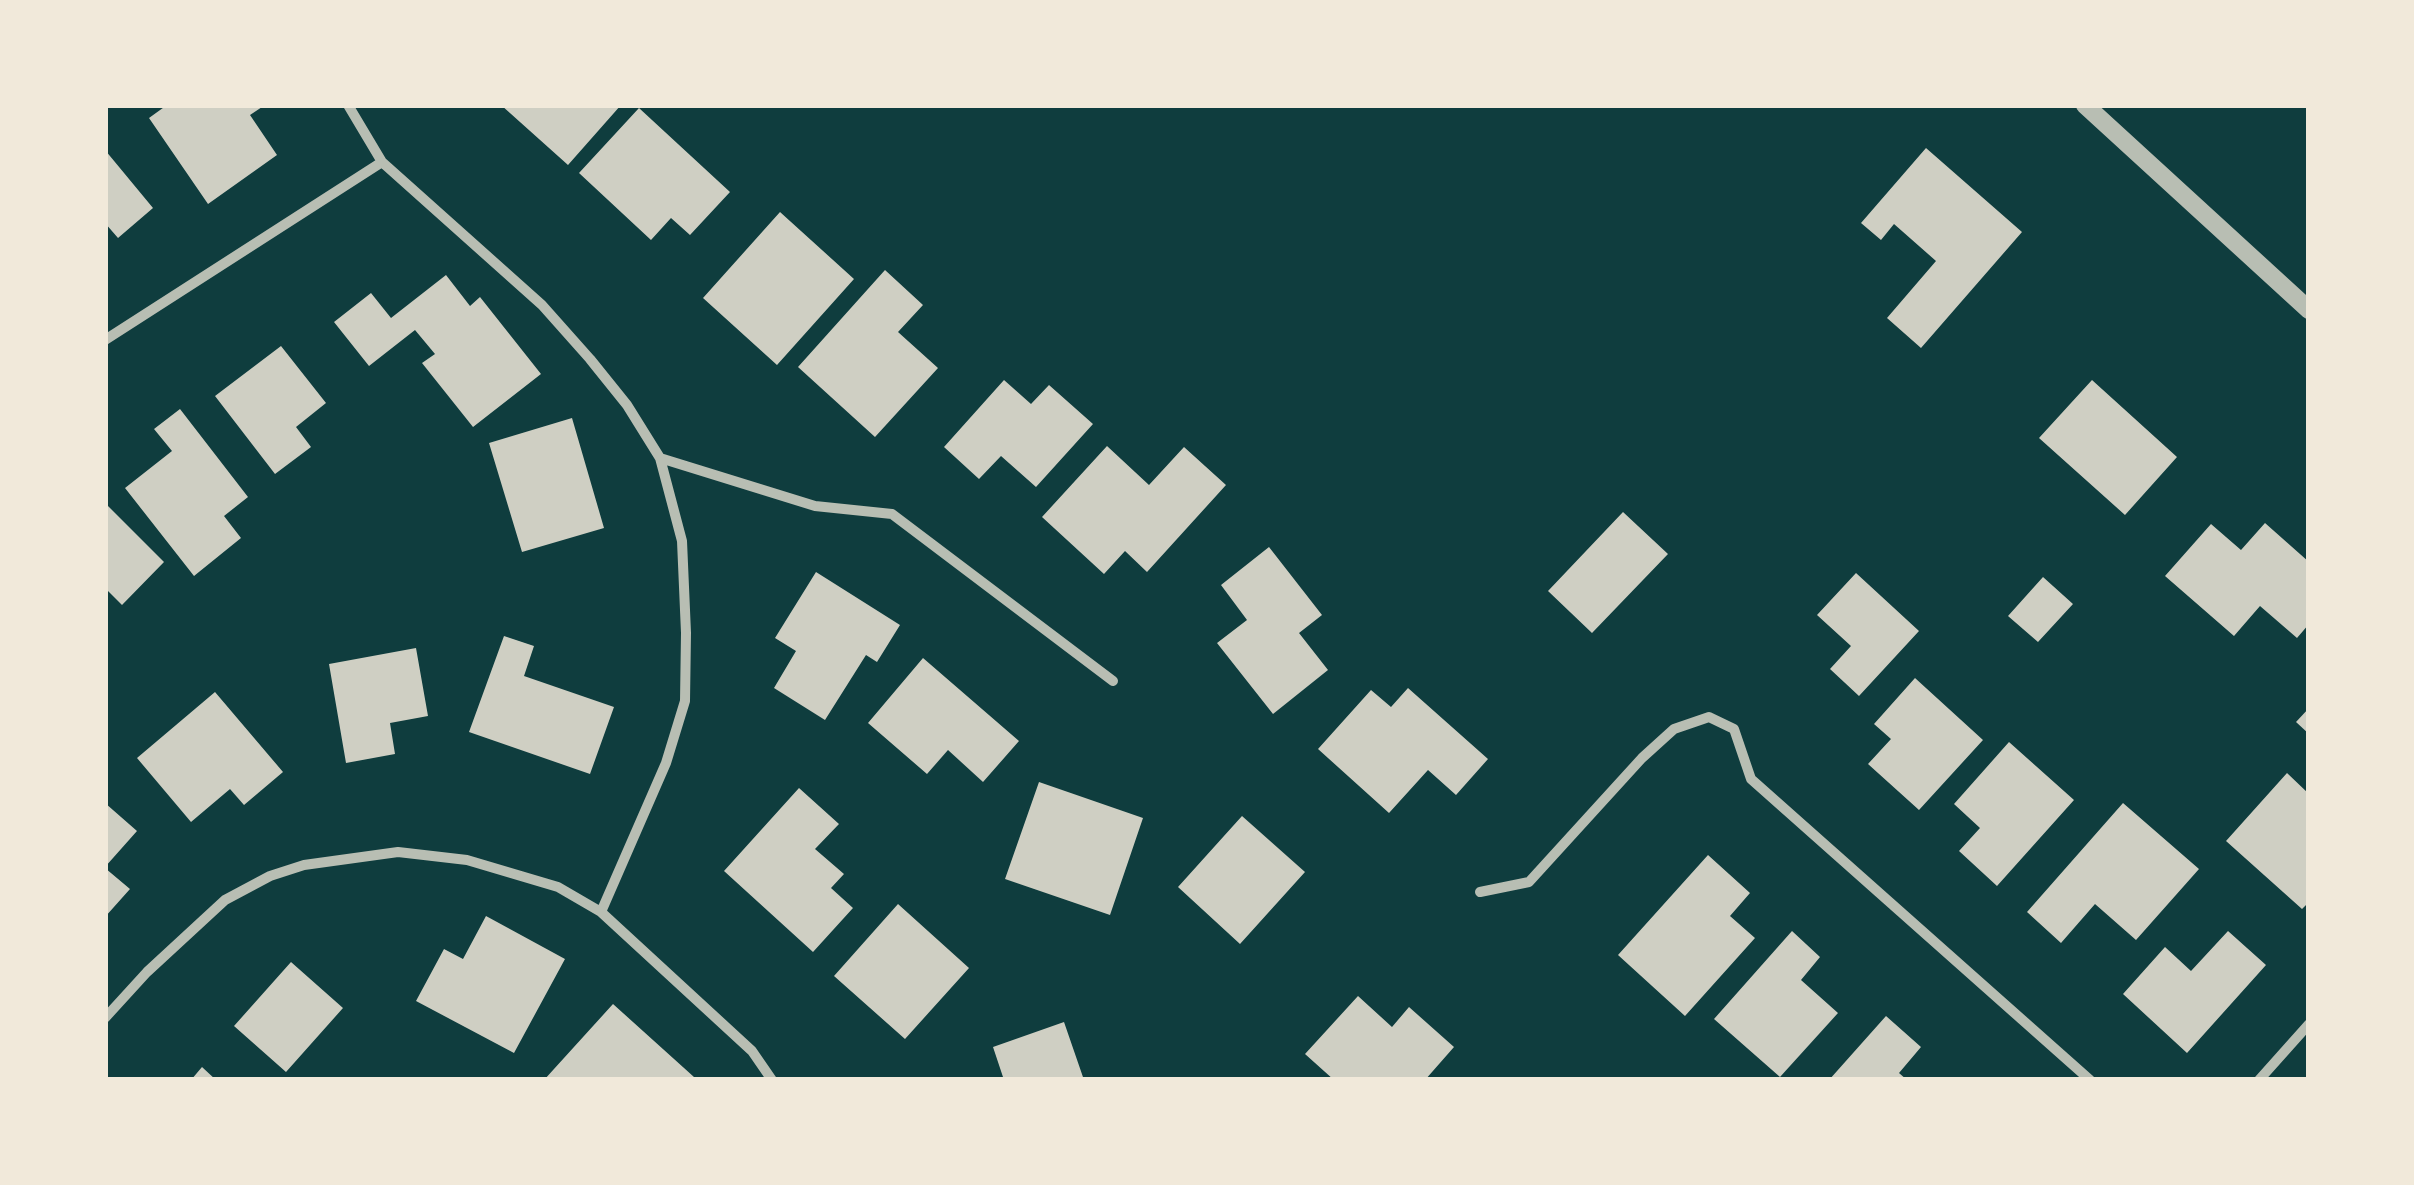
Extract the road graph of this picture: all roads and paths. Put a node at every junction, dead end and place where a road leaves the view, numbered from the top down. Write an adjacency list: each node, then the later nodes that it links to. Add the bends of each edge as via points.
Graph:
1 (348, 105): 3 (street)
2 (2086, 105): 4 (street)
3 (382, 162): 5 (street); 6 (street, via 542,306 590,358)
4 (2309, 310)
5 (105, 340)
6 (660, 458): 7 (street, via 816,506 892,514); 9 (street, via 682,542 685,701 666,763)
7 (1113, 680)
8 (1480, 892): 13 (street, via 1528,882 1653,748 1674,729 1709,717 1734,729 1751,779)
9 (601, 912): 10 (street, via 558,887 467,860 398,852 304,865 224,900); 12 (street, via 752,1052)
10 (105, 1018)
11 (2309, 1024): 14 (street)
12 (772, 1080)
13 (2090, 1080)
14 (2259, 1080)

